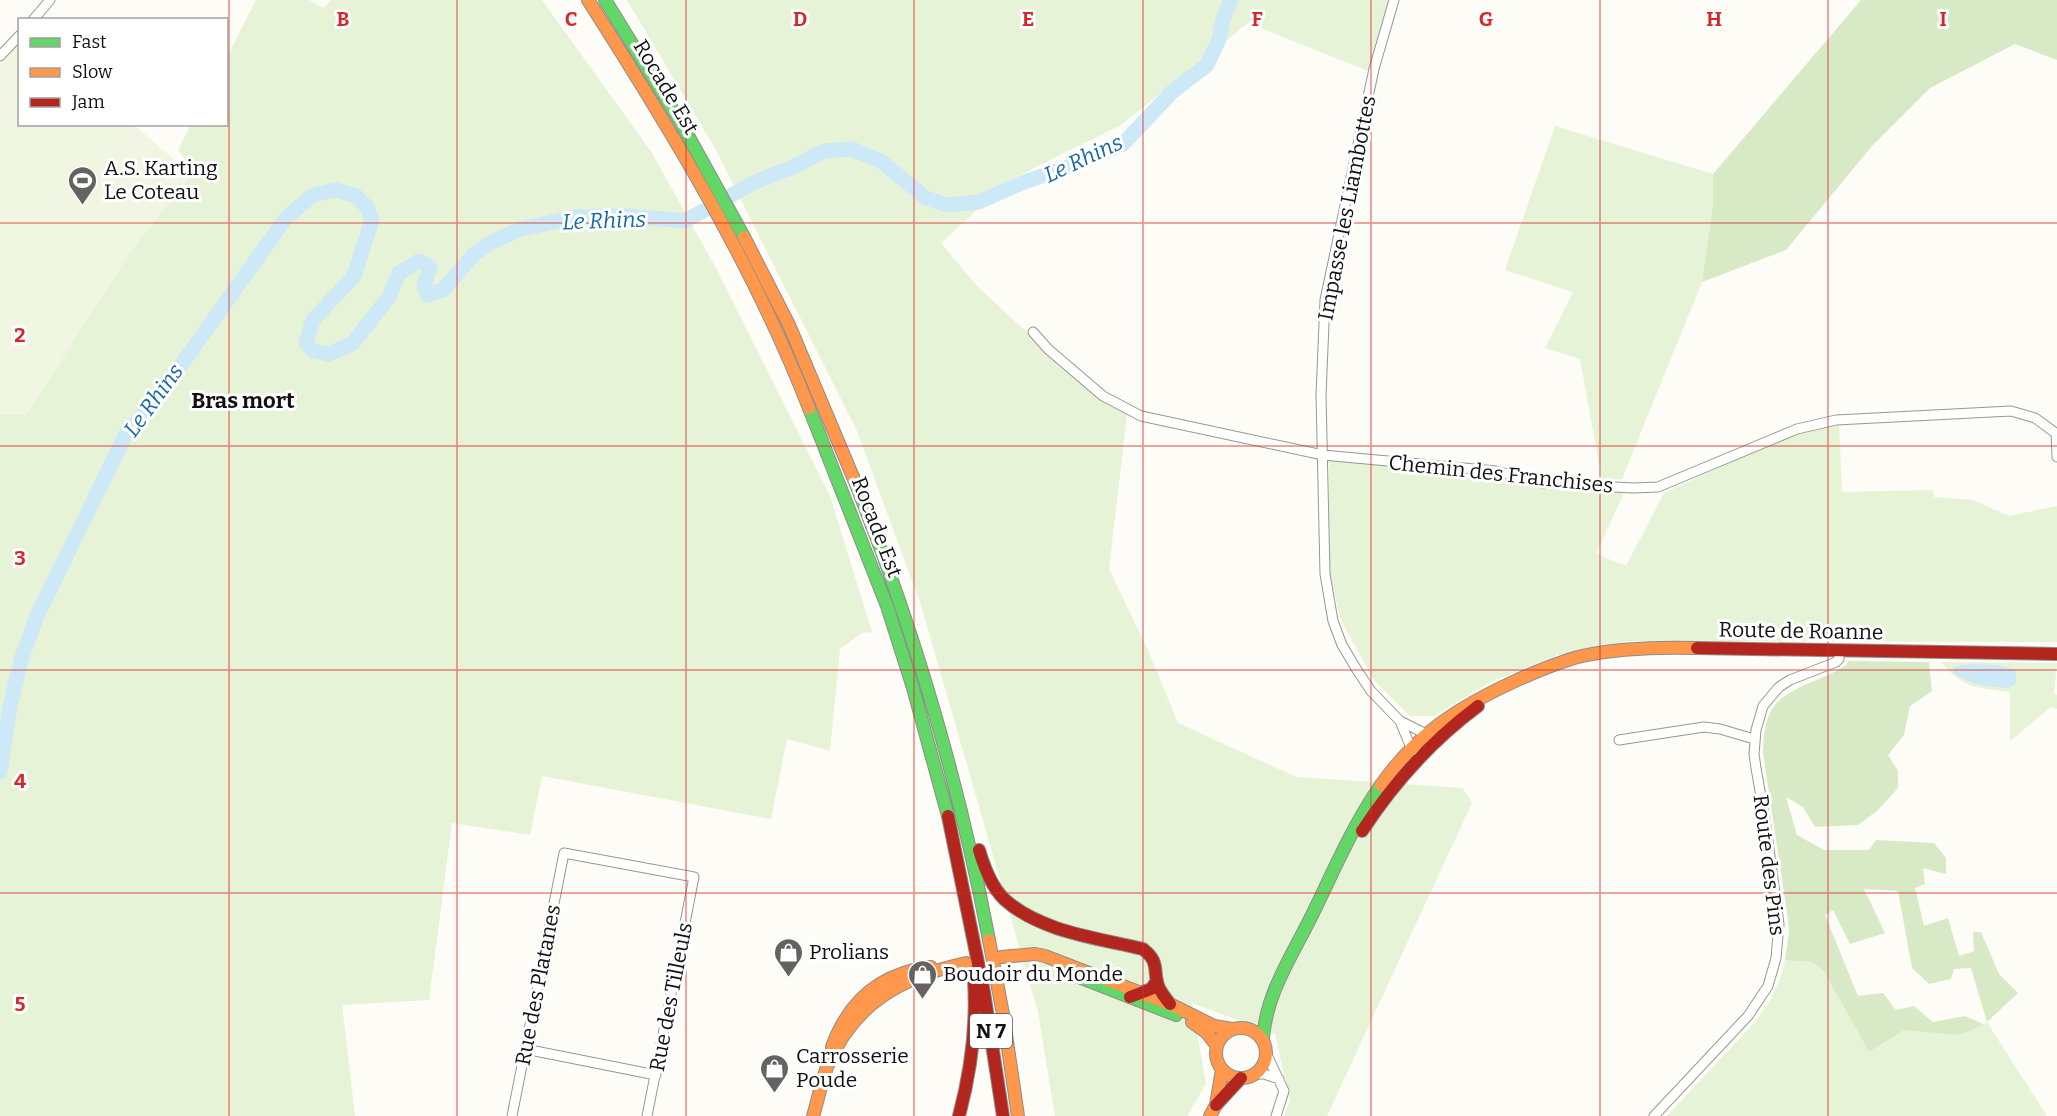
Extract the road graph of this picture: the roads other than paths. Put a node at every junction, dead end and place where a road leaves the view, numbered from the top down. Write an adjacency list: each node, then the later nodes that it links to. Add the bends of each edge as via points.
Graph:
1 (50, 0): 5 (street)
2 (588, 0): 20 (main road, Rocade Est, via 698,182 790,362 894,627 927,738)
3 (605, 0): 18 (main road, Rocade Est, via 667,97 788,323 846,456 907,624)
4 (1394, 0): 10 (street, Impasse les Liambottes, via 1374,69 1325,300)
5 (35, 18)
6 (18, 37): 7 (street)
7 (0, 56)
8 (1033, 332): 10 (street, Chemin des Franchises, via 1103,396 1141,416)
9 (2056, 433): 10 (street, Chemin des Franchises, via 2035,418 2011,411 1836,420 1797,429 1650,489 1542,483 1496,471); 11 (street)
10 (1323, 455): 14 (street, Impasse les Liambottes, via 1325,574 1333,621 1342,645 1371,691)
11 (2057, 457)
12 (1839, 651): 13 (main road, Route de Roanne); 15 (street, Route des Pins, via 1836,662 1790,680 1770,696); 17 (main road, Route de Roanne, via 1651,649 1584,656 1508,684 1466,705)
13 (2057, 654)
14 (1400, 721): 17 (street); 17 (street)
15 (1754, 739): 16 (street, via 1704,727); 47 (street, Route des Pins, via 1779,924 1774,968 1763,995 1748,1016)
16 (1619, 740)
17 (1422, 745): 28 (main road, Route de Roanne, via 1384,780 1365,811)
18 (952, 777): 24 (main road, via 963,790 981,860 1002,898 1038,920 1143,949 1154,959); 45 (main road, Rocade Est, via 989,939)
19 (564, 853): 32 (street, Rue des Platanes); 36 (street, Rue des Tilleuls, via 694,877)
20 (976, 947): 43 (main road, via 974,1048); 44 (main road, Rocade Est / N 7)
21 (1023, 956): 22 (main road); 25 (main road, via 1045,956); 26 (main road)
22 (1001, 957)
23 (966, 963): 42 (main road, via 912,969 874,988 854,1005 834,1038)
24 (1157, 981): 25 (main road); 27 (main road)
25 (1143, 993): 26 (main road); 27 (main road)
26 (1130, 998): 31 (main road, via 1202,1027)
27 (1170, 1004): 29 (main road, via 1214,1026)
28 (1267, 1005): 29 (main road, via 1255,1019); 30 (main road)
29 (1238, 1028): 30 (main road, via 1254,1031); 31 (main road, via 1220,1039)
30 (1263, 1039): 33 (main road)
31 (1217, 1046): 34 (main road, via 1216,1058)
32 (525, 1049): 36 (street); 40 (street, Rue des Platanes)
33 (1267, 1055): 35 (main road); 38 (street)
34 (1222, 1070): 37 (main road); 39 (main road)
35 (1256, 1074): 37 (main road); 38 (street)
36 (656, 1075): 41 (street, Rue des Tilleuls)
37 (1241, 1078): 39 (main road)
38 (1279, 1079): 46 (street, via 1284,1091)
39 (1213, 1110)
40 (512, 1116)
41 (647, 1116)
42 (813, 1116)
43 (959, 1116)
44 (1003, 1116)
45 (1017, 1116)
46 (1276, 1116)
47 (1654, 1116)

